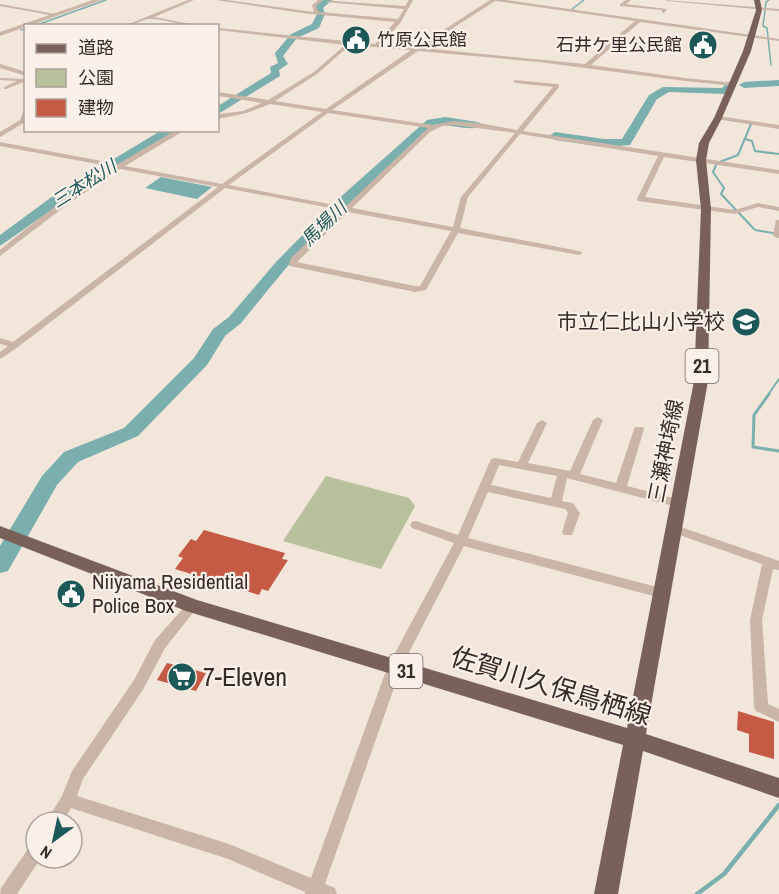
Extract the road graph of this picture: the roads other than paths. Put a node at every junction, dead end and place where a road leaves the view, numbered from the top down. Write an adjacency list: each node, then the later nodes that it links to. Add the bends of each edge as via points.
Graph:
1 (99, 0): 17 (street)
2 (192, 0): 18 (street)
3 (218, 0): 16 (street)
4 (321, 0): 16 (street, via 314,6)
5 (332, 0): 14 (street, via 327,2)
6 (411, 0): 14 (street)
7 (495, 0): 19 (street); 31 (street)
8 (629, 0): 9 (street, via 622,5 665,10)
9 (668, 0): 10 (street)
10 (683, 1): 11 (street)
11 (698, 2): 13 (street)
12 (0, 5): 17 (street)
13 (762, 7): 15 (street); 27 (main road, 三瀬神埼線 / 21)
14 (406, 8): 20 (street)
15 (779, 10)
16 (317, 13): 20 (street)
17 (55, 15): 21 (street)
18 (149, 16): 22 (street); 23 (street)
19 (639, 20): 27 (street); 34 (street)
20 (399, 21): 30 (street)
21 (29, 24)
22 (131, 24)
23 (189, 24)
24 (24, 26): 26 (street)
25 (219, 28): 29 (street)
26 (0, 34)
27 (757, 37): 28 (street); 41 (main road, 三瀬神埼線 / 21)
28 (776, 40)
29 (350, 42): 30 (street); 44 (street, via 330,64)
30 (377, 45): 31 (street)
31 (412, 50): 34 (street); 45 (street)
32 (24, 65): 35 (street)
33 (0, 66): 35 (street)
34 (585, 67): 41 (street)
35 (12, 70): 36 (street)
36 (24, 73)
37 (0, 80): 39 (street)
38 (24, 80): 42 (street)
39 (24, 80)
40 (516, 81): 51 (street, via 557,86)
41 (734, 84): 47 (main road, 三瀬神埼線 / 21)
42 (6, 88)
43 (219, 94): 44 (street)
44 (273, 101): 45 (street); 46 (street, via 241,114)
45 (330, 110): 49 (street); 59 (street)
46 (219, 117)
47 (718, 118): 50 (street); 56 (main road, 三瀬神埼線 / 21, via 704,143)
48 (24, 121): 53 (street)
49 (434, 127): 51 (street, via 455,123); 61 (street)
50 (779, 127)
51 (520, 131): 55 (street); 64 (street, via 465,197)
52 (179, 132): 57 (street)
53 (0, 135)
54 (0, 144): 57 (street)
55 (661, 156): 56 (street); 62 (street, via 641,199)
56 (701, 160): 58 (street); 62 (main road, 三瀬神埼線 / 21)
57 (120, 166): 59 (street); 67 (street, via 30,228)
58 (779, 172)
59 (225, 186): 61 (street); 69 (street)
60 (779, 208): 62 (street, via 758,205 735,212)
61 (346, 209): 64 (street); 64 (street, via 293,264 420,289 426,285 455,232)
62 (706, 209): 79 (main road, 三瀬神埼線 / 21, via 701,381)
63 (779, 222): 65 (street)
64 (453, 229): 66 (street)
65 (777, 236)
66 (579, 253)
67 (0, 254)
68 (0, 340): 69 (street)
69 (15, 345): 70 (street)
70 (0, 356)
71 (598, 420): 75 (street)
72 (542, 423): 74 (street)
73 (639, 429): 76 (street)
74 (522, 464): 75 (street); 77 (street, via 495,461)
75 (568, 474): 76 (street); 78 (street)
76 (621, 486): 79 (street)
77 (485, 488): 78 (street); 84 (street)
78 (556, 503): 83 (street, via 573,509)
79 (677, 503): 81 (main road, 三瀬神埼線 / 21)
80 (416, 525): 84 (street)
81 (672, 528): 85 (street); 86 (main road, 三瀬神埼線 / 21)
82 (0, 532): 87 (main road, 佐賀川久保鳥栖線 / 31)
83 (568, 532)
84 (459, 540): 86 (street); 88 (street)
85 (774, 564): 89 (street, via 756,620 761,707)
86 (661, 593): 90 (main road, 三瀬神埼線 / 21)
87 (192, 606): 88 (main road, 佐賀川久保鳥栖線 / 31); 92 (street, via 160,644 139,684 77,776)
88 (393, 668): 90 (main road, 佐賀川久保鳥栖線 / 31); 95 (street)
89 (779, 716)
90 (634, 739): 91 (main road, 佐賀川久保鳥栖線 / 31); 97 (main road, 21)
91 (779, 788)
92 (68, 800): 93 (street); 95 (street, via 229,852)
93 (62, 810)
94 (24, 869): 96 (street)
95 (319, 892)
96 (7, 894)
97 (606, 894)

